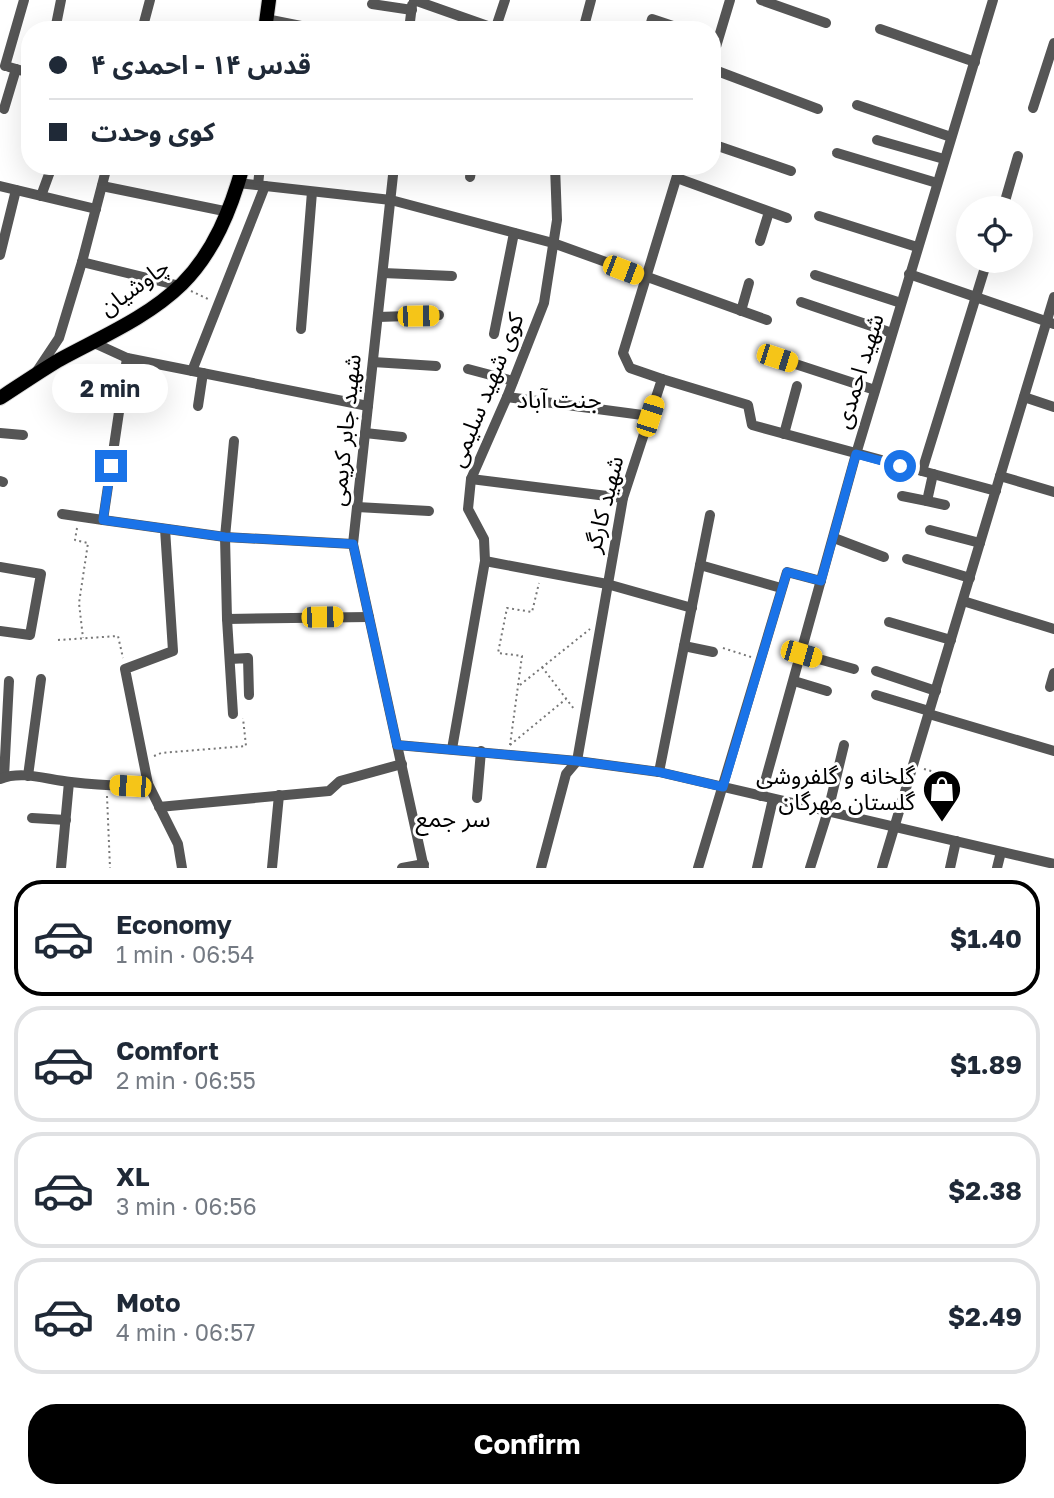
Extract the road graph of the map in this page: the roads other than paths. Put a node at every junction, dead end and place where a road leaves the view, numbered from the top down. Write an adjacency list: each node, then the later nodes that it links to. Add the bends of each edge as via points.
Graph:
1 (24, 0): 25 (street)
2 (61, 0): 13 (street)
3 (149, 0): 14 (street)
4 (269, 0): 15 (main road)
5 (505, 0): 18 (street)
6 (591, 0): 19 (street)
7 (730, 0): 20 (street)
8 (761, 0): 21 (street)
9 (993, 0): 24 (street, شهید احمدی)
10 (413, 3): 11 (street); 12 (street); 16 (street)
11 (372, 4)
12 (443, 5): 17 (street)
13 (57, 21)
14 (144, 21)
15 (266, 21)
16 (411, 21)
17 (479, 21)
18 (499, 21)
19 (585, 21)
20 (721, 23)
21 (826, 23)
22 (880, 29): 24 (street)
23 (1054, 43): 28 (street)
24 (975, 62): 31 (street, شهید احمدی)
25 (7, 66): 29 (street)
26 (721, 72): 30 (street)
27 (857, 105): 31 (street)
28 (1033, 108)
29 (4, 109)
30 (818, 110)
31 (951, 137): 36 (street, شهید احمدی)
32 (877, 139): 36 (street)
33 (721, 147): 37 (street)
34 (837, 153): 47 (street)
35 (1018, 156): 54 (street)
36 (944, 159): 47 (street, شهید احمدی)
37 (791, 171)
38 (49, 175): 53 (street)
39 (105, 175): 49 (street)
40 (241, 175): 46 (main road, چاوشیان)
41 (261, 175): 50 (street)
42 (393, 175): 55 (street, شهید جابر کریمی)
43 (555, 175): 64 (street, کوی شهید سلیمی)
44 (678, 175): 45 (street)
45 (677, 178): 58 (street); 73 (street)
46 (239, 183): 50 (street); 57 (main road, چاوشیان)
47 (937, 183): 65 (street, شهید احمدی)
48 (0, 186): 51 (street)
49 (102, 186): 56 (street); 57 (street)
50 (262, 186): 52 (street); 96 (street)
51 (16, 190): 53 (street); 62 (street)
52 (312, 191): 55 (street); 85 (street)
53 (41, 196): 56 (street)
54 (1006, 196)
55 (391, 200): 61 (street); 68 (street, شهید جابر کریمی)
56 (96, 209): 67 (street)
57 (229, 212): 75 (main road, چاوشیان)
58 (769, 212): 60 (street); 63 (street)
59 (819, 216): 65 (street)
60 (787, 218)
61 (514, 233): 64 (street); 87 (street)
62 (2, 236): 66 (street)
63 (760, 241)
64 (553, 243): 73 (street); 99 (street, کوی شهید سلیمی, via 544,303)
65 (917, 247): 70 (street, شهید احمدی)
66 (0, 255)
67 (82, 262): 75 (street); 88 (street)
68 (383, 273): 72 (street); 82 (street, شهید جابر کریمی)
69 (983, 273): 76 (street)
70 (909, 274): 76 (street); 79 (street, شهید احمدی)
71 (815, 275): 79 (street)
72 (452, 276)
73 (646, 278): 80 (street); 98 (street, via 623,353 630,368)
74 (749, 283): 80 (street)
75 (180, 286): 89 (main road, چاوشیان)
76 (976, 297): 84 (street); 116 (street)
77 (1054, 297): 84 (street)
78 (801, 302): 86 (street)
79 (901, 303): 86 (street, شهید احمدی)
80 (741, 311): 83 (street)
81 (439, 316): 82 (street)
82 (378, 317): 93 (street, شهید جابر کریمی)
83 (767, 320)
84 (1050, 323): 103 (street)
85 (301, 329)
86 (892, 333): 101 (street, شهید احمدی)
87 (494, 334)
88 (59, 338): 90 (street); 97 (street)
89 (92, 342): 90 (main road, چاوشیان); 91 (street)
90 (75, 352): 97 (main road, چاوشیان)
91 (127, 358): 96 (street); 129 (street)
92 (777, 358): 101 (street)
93 (373, 362): 94 (street); 106 (street, شهید جابر کریمی)
94 (436, 366)
95 (468, 369): 99 (street)
96 (198, 372): 105 (street); 106 (street)
97 (34, 376): 104 (main road, چاوشیان)
98 (662, 379): 108 (street, شهید کارگر); 111 (street, via 748,405 752,425)
99 (513, 381): 102 (street, کوی شهید سلیمی)
100 (797, 386): 111 (street)
101 (875, 390): 115 (street, شهید احمدی)
102 (507, 397): 108 (street); 118 (street, کوی شهید سلیمی)
103 (1024, 397): 107 (street); 117 (street)
104 (0, 398)
105 (198, 406)
106 (368, 406): 110 (street, شهید جابر کریمی)
107 (1054, 407)
108 (650, 416): 122 (street, شهید کارگر)
109 (0, 433): 112 (street)
110 (365, 433): 113 (street); 125 (street, شهید جابر کریمی)
111 (784, 434): 115 (street)
112 (23, 435)
113 (402, 437)
114 (234, 441): 132 (street)
115 (856, 454): 116 (street); 133 (street, شهید احمدی)
116 (928, 473): 119 (street); 123 (street)
117 (1000, 476): 119 (street); 120 (street)
118 (471, 478): 122 (street); 138 (street, کوی شهید سلیمی, via 468,509 484,539)
119 (996, 491): 134 (street)
120 (1054, 492)
121 (902, 496): 123 (street)
122 (623, 498): 143 (street, شهید کارگر)
123 (927, 501): 124 (street)
124 (945, 505)
125 (357, 507): 126 (street); 135 (street, شهید جابر کریمی)
126 (429, 511)
127 (62, 514): 129 (street)
128 (710, 515): 139 (street)
129 (103, 520): 130 (street)
130 (165, 529): 132 (street); 181 (street, via 173,651 125,669)
131 (930, 530): 134 (street)
132 (225, 537): 135 (street); 148 (street)
133 (834, 538): 136 (street); 142 (street, شهید احمدی)
134 (980, 543): 141 (street)
135 (353, 544): 147 (street, شهید جابر کریمی)
136 (884, 557)
137 (907, 559): 141 (street)
138 (485, 561): 143 (street); 172 (street, کوی شهید سلیمی)
139 (700, 565): 144 (street); 146 (street)
140 (0, 568): 151 (street, via 41,574 30,635)
141 (970, 578): 145 (street)
142 (821, 581): 144 (street, via 787,572); 155 (street, شهید احمدی)
143 (607, 584): 146 (street); 175 (street, شهید کارگر)
144 (781, 588): 182 (street)
145 (962, 601): 150 (street); 152 (street)
146 (692, 608): 153 (street)
147 (369, 617): 148 (street); 170 (street, شهید جابر کریمی)
148 (227, 619): 156 (street)
149 (889, 622): 152 (street)
150 (1053, 627)
151 (0, 631)
152 (951, 640): 165 (street)
153 (684, 646): 154 (street); 177 (street)
154 (713, 652)
155 (801, 654): 157 (street); 162 (street, شهید احمدی)
156 (230, 659): 166 (street, via 248,658); 169 (street)
157 (854, 669)
158 (876, 671): 165 (street)
159 (1054, 673): 163 (street)
160 (41, 679): 178 (street)
161 (9, 681): 179 (street)
162 (794, 681): 164 (street); 184 (street, شهید احمدی)
163 (1050, 687)
164 (827, 691)
165 (936, 691): 168 (street)
166 (249, 695)
167 (876, 695): 168 (street)
168 (929, 713): 174 (street); 191 (street)
169 (233, 714)
170 (397, 745): 172 (street); 176 (street, شهید جابر کریمی)
171 (844, 745): 188 (street)
172 (452, 749): 173 (street)
173 (481, 751): 175 (street, via 509,749); 185 (street)
174 (1054, 751)
175 (577, 761): 177 (street); 200 (street, شهید کارگر, via 566,774)
176 (402, 764): 183 (street, via 340,781 329,790); 195 (street, شهید جابر کریمی)
177 (659, 772): 182 (street)
178 (28, 776): 179 (street); 180 (street)
179 (2, 778)
180 (69, 782): 181 (street); 190 (street)
181 (148, 784): 187 (street)
182 (723, 787): 184 (street); 201 (street)
183 (279, 796): 187 (street); 198 (street)
184 (761, 796): 186 (street)
185 (477, 797)
186 (773, 799): 188 (street); 202 (street)
187 (159, 807): 197 (street, via 178,844)
188 (828, 811): 191 (street); 203 (street)
189 (32, 818): 190 (street)
190 (66, 820): 196 (street)
191 (894, 827): 192 (street); 204 (street)
192 (956, 841): 193 (street); 205 (street)
193 (1001, 852): 194 (street); 206 (street)
194 (1054, 864)
195 (424, 866): 199 (street)
196 (61, 868)
197 (182, 868)
198 (272, 868)
199 (402, 868)
200 (541, 868)
201 (698, 868)
202 (757, 868)
203 (810, 868)
204 (882, 868)
205 (950, 868)
206 (997, 868)

